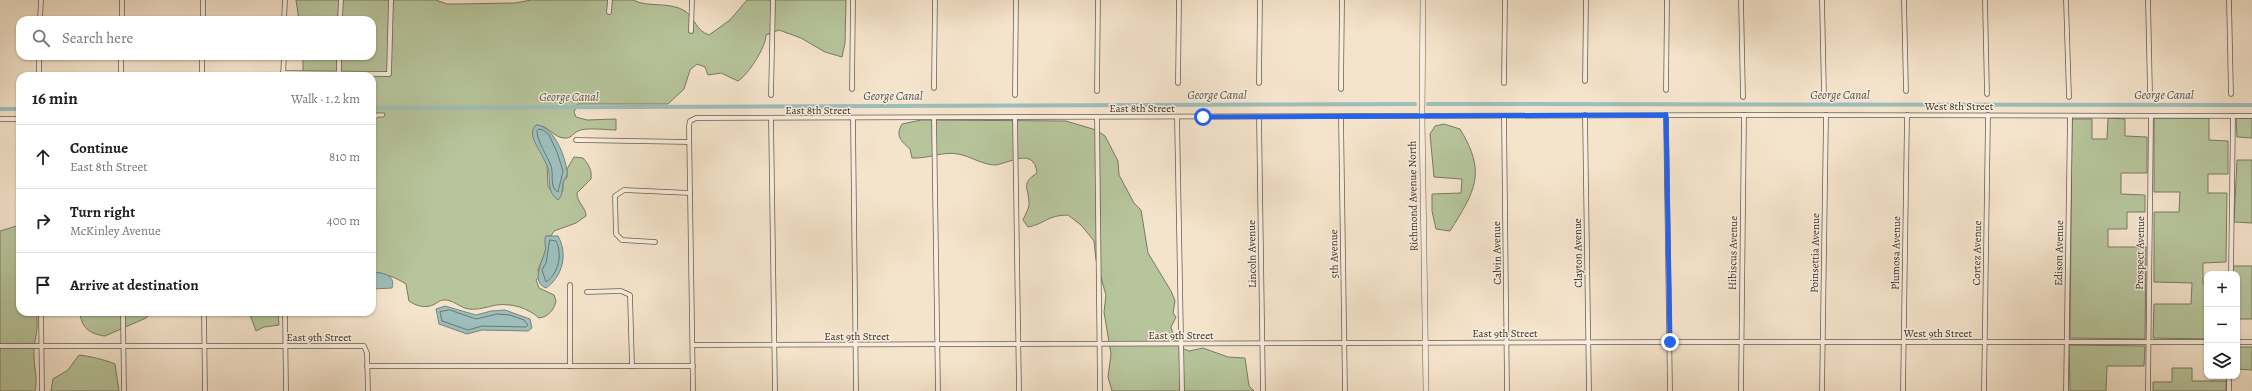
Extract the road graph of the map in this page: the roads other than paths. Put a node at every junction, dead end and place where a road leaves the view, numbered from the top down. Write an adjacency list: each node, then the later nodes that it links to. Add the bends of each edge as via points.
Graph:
1 (40, 0): 29 (street)
2 (122, 0): 30 (street)
3 (203, 0): 31 (street)
4 (284, 0): 32 (street)
5 (340, 0): 33 (street)
6 (391, 0): 45 (street, via 389,74)
7 (610, 0): 28 (street)
8 (692, 0): 34 (street)
9 (773, 0): 59 (street)
10 (853, 0): 51 (street)
11 (935, 0): 50 (street)
12 (1016, 0): 60 (street)
13 (1098, 0): 54 (street)
14 (1179, 0): 47 (street)
15 (1260, 0): 48 (street)
16 (1342, 0): 52 (street)
17 (1423, 0): 70 (street, Richmond Avenue North)
18 (1504, 0): 49 (street)
19 (1586, 0): 46 (street)
20 (1667, 0): 53 (street)
21 (1741, 0): 62 (street)
22 (1822, 0): 61 (street)
23 (1904, 0): 55 (street)
24 (1985, 0): 56 (street)
25 (2066, 0): 63 (street)
26 (2148, 0): 57 (street)
27 (2229, 0): 58 (street)
28 (609, 12)
29 (40, 16)
30 (122, 16)
31 (203, 16)
32 (284, 16)
33 (340, 16)
34 (691, 31)
35 (39, 60): 40 (street)
36 (121, 60): 41 (street)
37 (202, 60): 42 (street)
38 (284, 60): 43 (street)
39 (339, 60): 44 (street)
40 (39, 72)
41 (121, 72)
42 (202, 72)
43 (283, 72)
44 (339, 72)
45 (376, 74)
46 (1585, 81)
47 (1178, 83)
48 (1259, 83)
49 (1504, 83)
50 (934, 88)
51 (852, 89)
52 (1341, 89)
53 (1666, 90)
54 (1097, 91)
55 (1906, 91)
56 (1987, 94)
57 (2150, 94)
58 (2231, 94)
59 (771, 95)
60 (1015, 95)
61 (1824, 95)
62 (1744, 97)
63 (2069, 97)
64 (1585, 115): 65 (street, East 8th Street); 71 (street, East 8th Street); 98 (street, Clayton Avenue)
65 (1666, 115): 66 (street, West 8th Street); 99 (street)
66 (1744, 115): 67 (street, West 8th Street); 100 (street, Hibiscus Avenue)
67 (1826, 115): 68 (street, West 8th Street); 101 (street, Poinsettia Avenue)
68 (1907, 115): 69 (street, West 8th Street); 102 (street, Plumosa Avenue)
69 (1988, 115): 72 (street, West 8th Street); 103 (street, Cortez Avenue)
70 (1422, 116): 71 (street, East 8th Street); 78 (street, East 8th Street); 110 (street, Richmond Avenue North)
71 (1504, 116): 97 (street, Calvin Avenue)
72 (2070, 116): 73 (street, West 8th Street); 104 (street, Edison Avenue)
73 (2151, 116): 74 (street, West 8th Street); 105 (street, Prospect Avenue)
74 (2233, 116): 75 (street, West 8th Street); 90 (street)
75 (2252, 116)
76 (1178, 117): 77 (street, East 8th Street); 82 (street, East 8th Street); 112 (street)
77 (1259, 117): 78 (street, East 8th Street); 113 (street, Lincoln Avenue)
78 (1341, 117): 109 (street, 5th Avenue)
79 (853, 118): 80 (street, East 8th Street); 85 (street, East 8th Street); 116 (street)
80 (934, 118): 81 (street, East 8th Street); 117 (street)
81 (1015, 118): 82 (street, East 8th Street); 118 (street)
82 (1097, 118): 111 (street)
83 (0, 119): 84 (street)
84 (16, 119)
85 (771, 119): 87 (street, East 8th Street, via 696,118 690,121); 123 (street)
86 (576, 140): 87 (street)
87 (689, 142): 88 (street)
88 (690, 193): 89 (street, via 624,190 615,196 616,234 622,240); 115 (street)
89 (655, 242)
90 (2230, 271)
91 (570, 286): 125 (street)
92 (587, 292): 126 (street, via 621,291 630,295)
93 (41, 316): 120 (street)
94 (122, 316): 114 (street)
95 (204, 316): 121 (street)
96 (285, 316): 122 (street)
97 (1507, 342): 98 (street, East 9th Street); 110 (street, East 9th Street); 144 (street, Calvin Avenue)
98 (1588, 342): 99 (street, East 9th Street); 145 (street, Clayton Avenue)
99 (1670, 342): 100 (street, West 9th Street); 146 (street)
100 (1742, 342): 101 (street, West 9th Street); 147 (street, Hibiscus Avenue)
101 (1822, 342): 102 (street, West 9th Street); 148 (street, Poinsettia Avenue)
102 (1904, 342): 103 (street, West 9th Street); 149 (street, Plumosa Avenue)
103 (1985, 342): 104 (street, West 9th Street); 150 (street, Cortez Avenue)
104 (2067, 342): 105 (street, West 9th Street); 151 (street, Edison Avenue)
105 (2148, 342): 106 (street, West 9th Street); 152 (street, Prospect Avenue)
106 (2204, 342)
107 (2240, 342): 108 (street)
108 (2252, 342)
109 (1344, 343): 110 (street, East 9th Street); 113 (street, East 9th Street); 142 (street, 5th Avenue)
110 (1425, 343): 143 (street, Richmond Avenue North)
111 (1100, 344): 112 (street, East 9th Street); 118 (street, East 9th Street); 139 (street)
112 (1181, 344): 113 (street, East 9th Street); 140 (street)
113 (1263, 344): 141 (street, Lincoln Avenue)
114 (123, 345): 120 (street, East 9th Street); 121 (street, East 9th Street); 130 (street)
115 (693, 345): 123 (street, East 9th Street); 127 (street)
116 (856, 345): 117 (street, East 9th Street); 123 (street, East 9th Street); 136 (street)
117 (937, 345): 118 (street, East 9th Street); 137 (street)
118 (1018, 345): 138 (street)
119 (0, 346): 120 (street, East 9th Street)
120 (42, 346): 129 (street)
121 (204, 346): 122 (street, East 9th Street); 131 (street)
122 (286, 346): 124 (street, East 9th Street, via 364,346); 132 (street)
123 (774, 346): 135 (street)
124 (367, 366): 125 (street); 133 (street)
125 (570, 366): 126 (street)
126 (632, 366): 127 (street)
127 (693, 366): 134 (street)
128 (2229, 379): 153 (street)
129 (42, 391)
130 (124, 391)
131 (205, 391)
132 (286, 391)
133 (368, 391)
134 (693, 391)
135 (775, 391)
136 (856, 391)
137 (938, 391)
138 (1019, 391)
139 (1100, 391)
140 (1182, 391)
141 (1263, 391)
142 (1345, 391)
143 (1426, 391)
144 (1507, 391)
145 (1589, 391)
146 (1670, 391)
147 (1741, 391)
148 (1822, 391)
149 (1903, 391)
150 (1984, 391)
151 (2066, 391)
152 (2148, 391)
153 (2229, 391)

